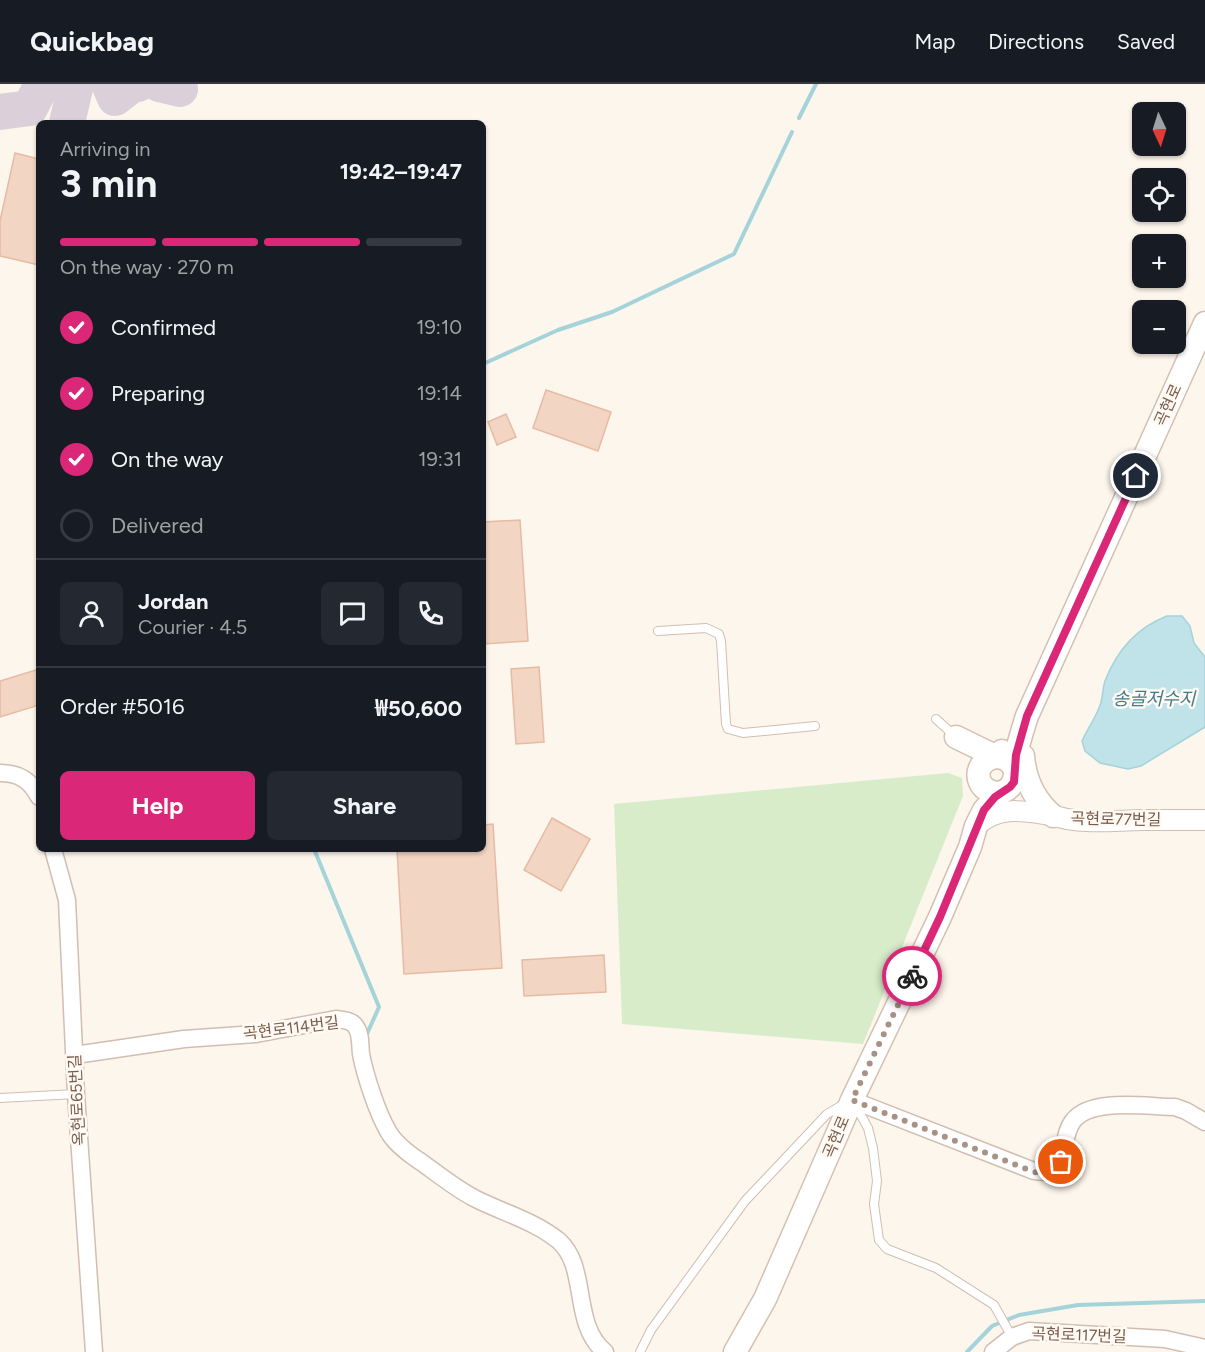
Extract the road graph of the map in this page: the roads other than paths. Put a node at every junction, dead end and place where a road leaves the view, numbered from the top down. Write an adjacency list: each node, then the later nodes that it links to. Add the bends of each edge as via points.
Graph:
1 (1205, 323): 3 (main road, 곡현로)
2 (658, 630): 5 (lane, via 706,628 719,634 728,729 743,733)
3 (1027, 716): 6 (main road, via 998,739 981,742); 7 (main road, via 1016,755); 12 (main road, via 1023,737 1026,772 1038,801)
4 (936, 719): 6 (lane)
5 (815, 726)
6 (956, 737): 7 (main road); 9 (main road, via 968,751)
7 (1006, 764): 9 (main road, via 991,758); 11 (main road, 곡현로, via 1014,782); 12 (street, 곡현로77번길, via 1033,805)
8 (0, 773): 10 (street, via 26,779)
9 (976, 775): 11 (main road, via 988,791); 14 (main road, via 980,799)
10 (36, 793)
11 (1000, 793): 12 (street); 14 (main road, 곡현로)
12 (1053, 816): 13 (street, 곡현로77번길, via 1104,821); 14 (street, via 1004,811 992,814)
13 (1205, 820)
14 (976, 826): 19 (main road, 곡현로, via 940,917)
15 (54, 852): 16 (street, 옥현로65번길, via 67,900)
16 (75, 1055): 17 (street, 옥현로65번길); 24 (street, 곡현로114번길, via 256,1034 336,1019 349,1021 356,1025 362,1055 389,1133 404,1150 456,1187 545,1231 561,1243 576,1274 588,1333)
17 (76, 1094): 18 (lane); 23 (street, 옥현로65번길)
18 (0, 1098)
19 (852, 1100): 20 (street, via 1044,1173 1061,1162 1073,1120 1098,1106 1175,1107); 21 (lane, via 868,1128 873,1148 879,1240 887,1249 936,1268 994,1305); 25 (lane, via 827,1114 745,1201 651,1330); 26 (main road, 곡현로, via 765,1299)
20 (1205, 1122)
21 (1012, 1337): 22 (street, 곡현로117번길, via 1029,1331 1056,1332 1165,1339); 27 (street, 곡현로117번길)
22 (1205, 1348)
23 (94, 1352)
24 (605, 1352)
25 (640, 1352)
26 (735, 1352)
27 (993, 1352)

